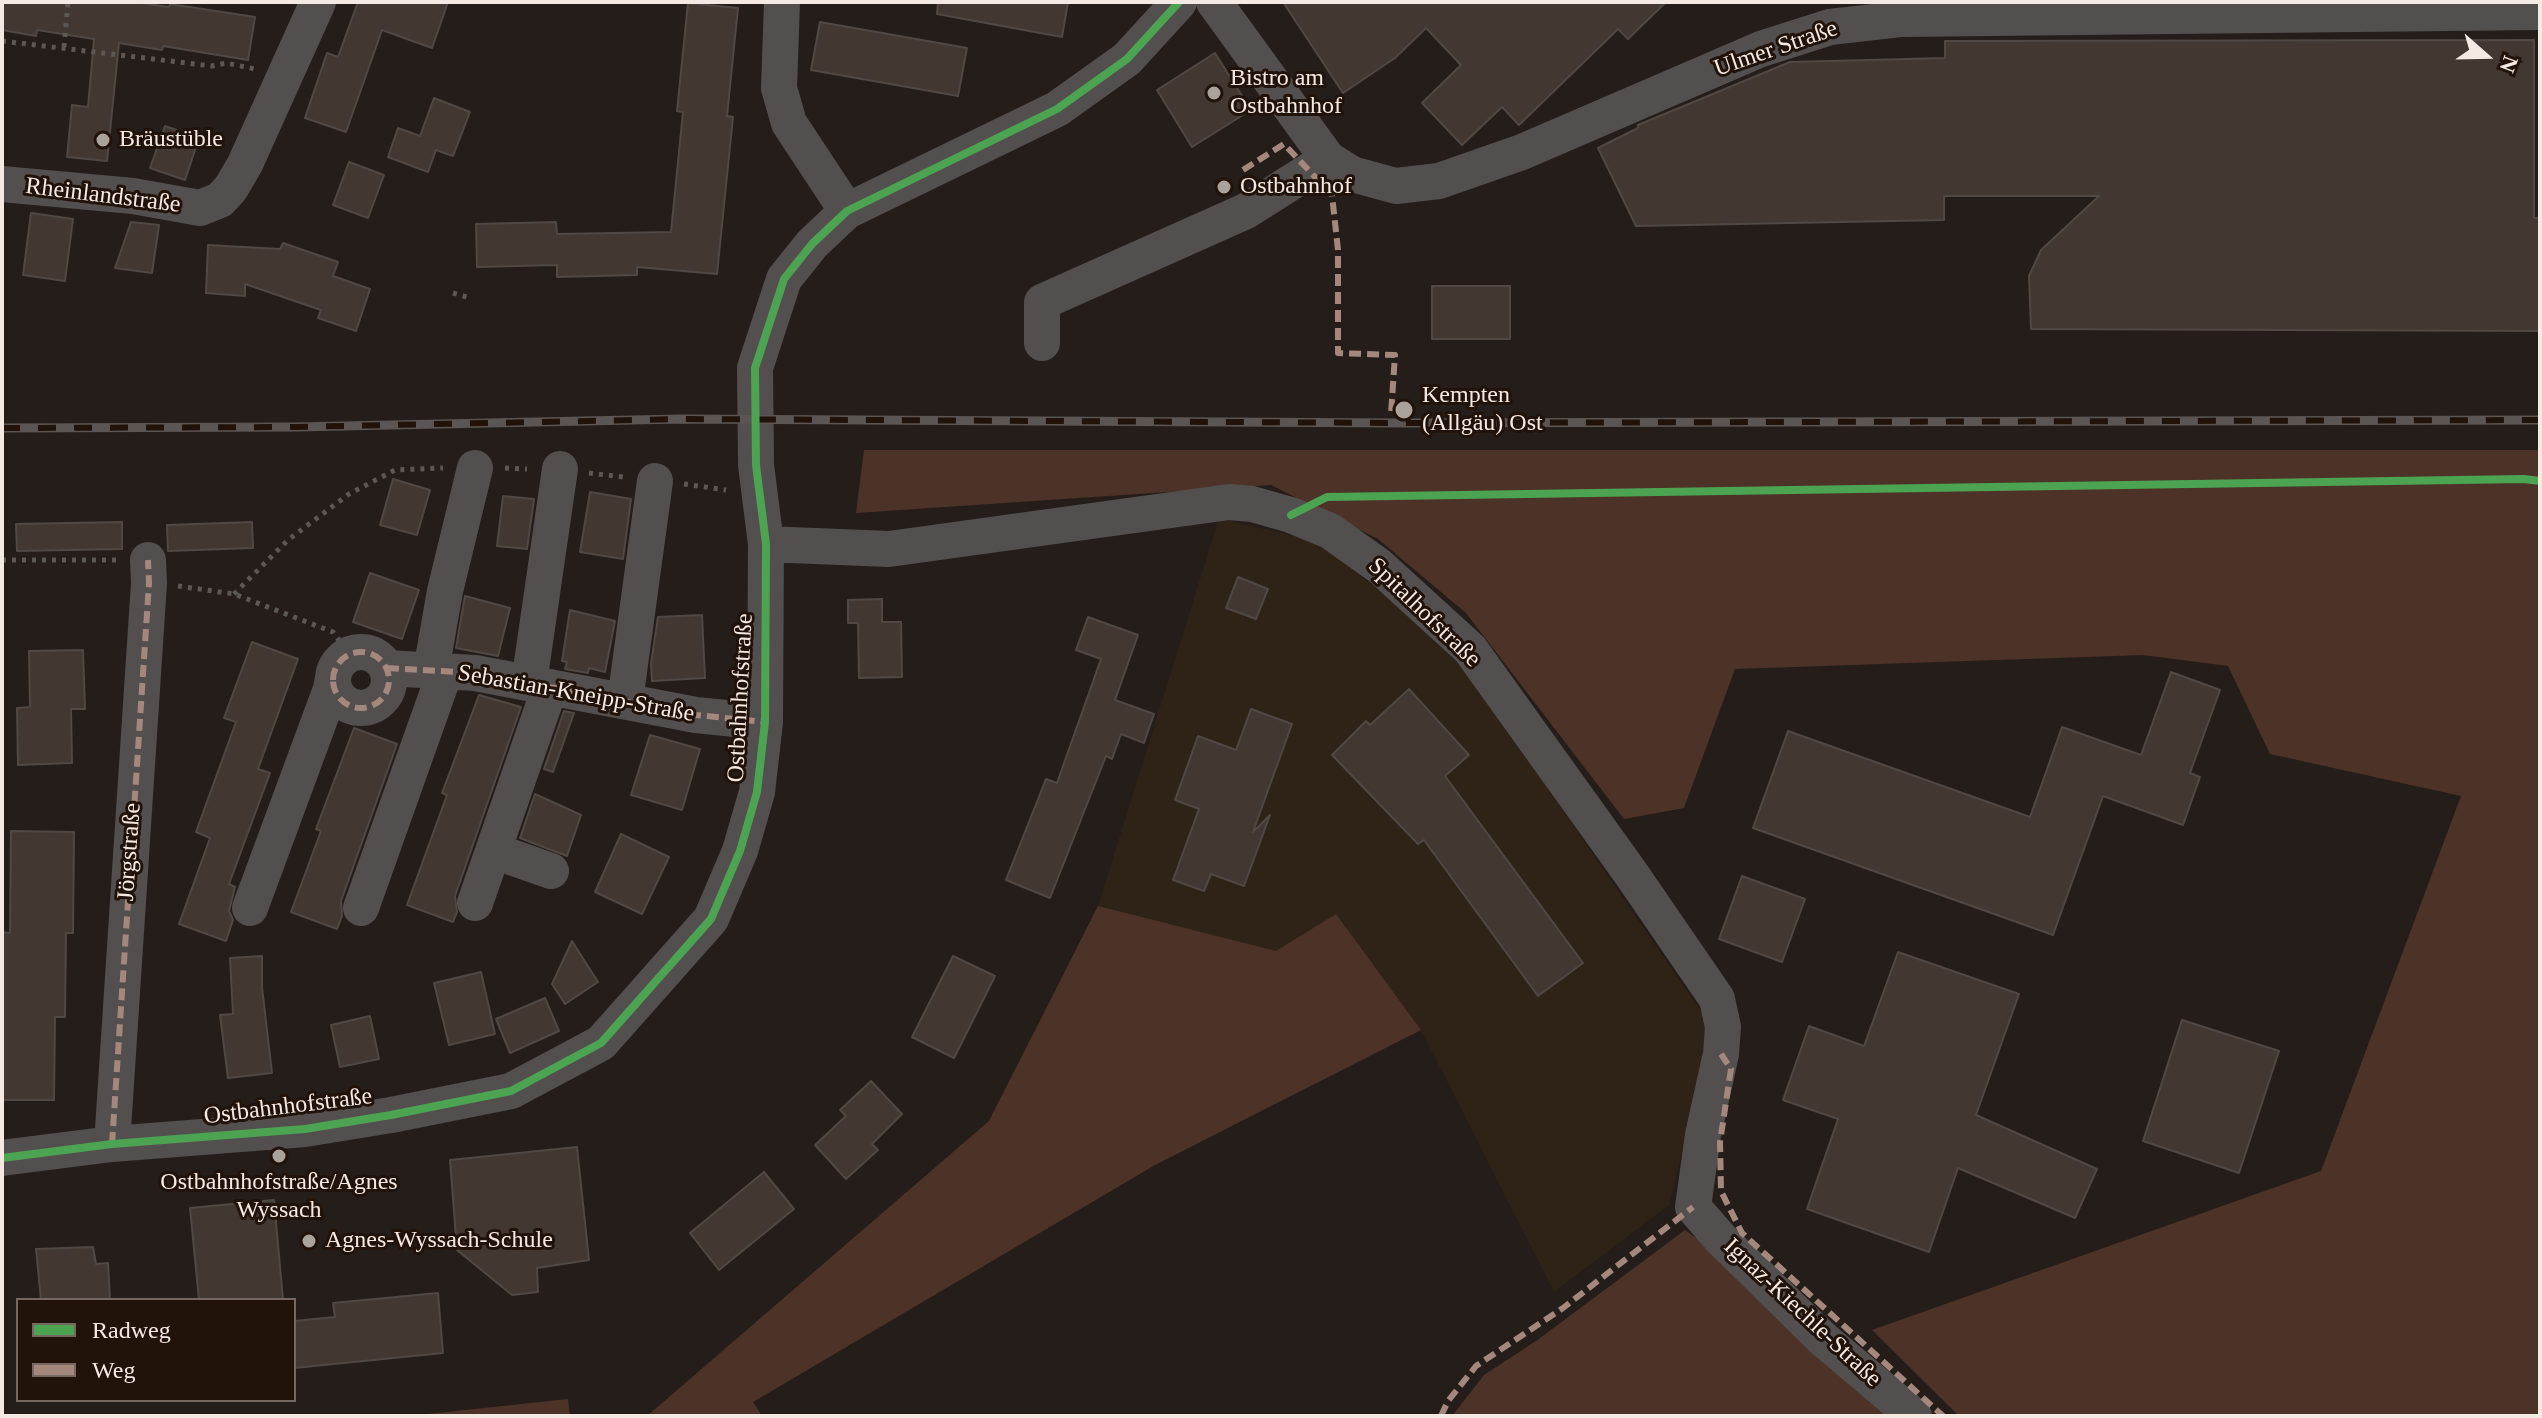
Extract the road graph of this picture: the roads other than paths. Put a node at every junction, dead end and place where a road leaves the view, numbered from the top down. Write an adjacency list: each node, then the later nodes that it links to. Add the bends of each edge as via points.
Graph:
1 (782, 2): 8 (street, via 779,88 789,123)
2 (1179, 2): 8 (street, Ostbahnhofstraße, via 1127,59 1057,109)
3 (1214, 2): 6 (street, Ulmer Straße)
4 (314, 3): 7 (street, Rheinlandstraße, via 245,164 220,200 200,208)
5 (2540, 12): 6 (street, Ulmer Straße, via 1900,19 1830,27 1761,49 1522,152 1439,181 1396,186 1352,174)
6 (1328, 159): 9 (street, via 1246,211 1042,302)
7 (2, 184)
8 (847, 211): 13 (street, Ostbahnhofstraße, via 784,279 755,368 756,465)
9 (1042, 343)
10 (475, 468): 17 (street, via 445,591)
11 (560, 469): 18 (street)
12 (655, 481): 19 (street)
13 (766, 544): 20 (street, Ostbahnhofstraße); 28 (street, Spitalhofstraße, via 889,549 1229,502 1291,515 1330,531 1379,566 1470,649 1717,999 1721,1054)
14 (148, 571): 26 (street, Jörgstraße)
15 (341, 666): 16 (street, Sebastian-Kneipp-Straße, via 367,653); 16 (street, via 338,696 362,709 385,695); 24 (street)
16 (387, 668): 17 (street, Sebastian-Kneipp-Straße)
17 (438, 672): 18 (street, Sebastian-Kneipp-Straße); 25 (street)
18 (540, 685): 19 (street, Sebastian-Kneipp-Straße); 21 (street)
19 (625, 701): 20 (street, Sebastian-Kneipp-Straße)
20 (765, 722): 26 (street, Ostbahnhofstraße, via 757,792 740,851 711,919 601,1043 511,1091 305,1129)
21 (494, 851): 22 (street); 23 (street)
22 (551, 871)
23 (475, 903)
24 (250, 908)
25 (361, 908)
26 (112, 1144): 27 (street, Ostbahnhofstraße)
27 (2, 1158)
28 (1693, 1207): 29 (street, Ignaz-Kiechle-Straße, via 1823,1339)
29 (1914, 1416)

